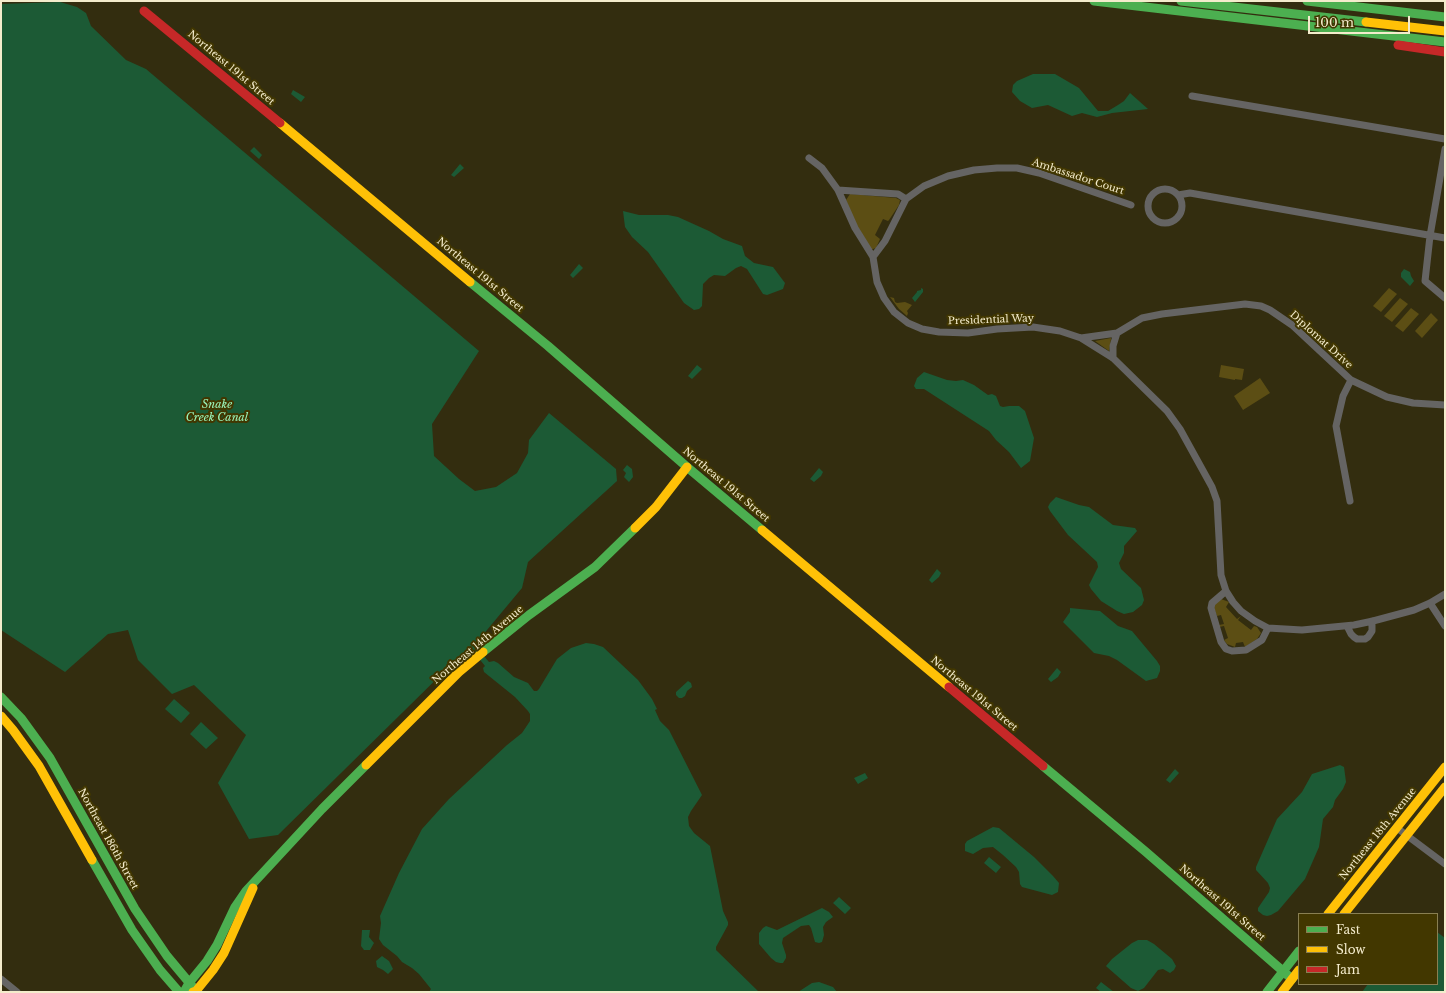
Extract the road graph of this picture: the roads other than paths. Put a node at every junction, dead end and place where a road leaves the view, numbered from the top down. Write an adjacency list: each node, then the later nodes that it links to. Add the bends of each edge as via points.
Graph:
1 (1094, 1): 8 (main road)
2 (1181, 1): 9 (main road)
3 (1307, 1): 7 (main road)
4 (1377, 1): 5 (main road)
5 (1445, 8)
6 (144, 11): 29 (main road, Northeast 191st Street, via 548,346)
7 (1445, 17)
8 (1340, 29): 10 (main road); 11 (main road, via 1374,42)
9 (1445, 31)
10 (1445, 42)
11 (1445, 52)
12 (1192, 96): 13 (street)
13 (1445, 139)
14 (1445, 149): 20 (street)
15 (809, 158): 16 (street, Presidential Way, via 822,168)
16 (838, 190): 18 (street, via 898,194); 22 (street, Presidential Way, via 855,228)
17 (1178, 196): 17 (street, via 1182,209 1177,218 1168,223 1157,222 1149,214 1148,202 1155,192 1160,189 1172,190); 20 (street, via 1190,193)
18 (906, 199): 19 (street, Ambassador Court, via 924,186 948,176 974,170 1010,168 1039,173); 22 (street, Ambassador Court, via 885,240)
19 (1131, 205)
20 (1430, 236): 21 (street); 23 (street, via 1425,281)
21 (1445, 238)
22 (873, 257): 25 (street, Presidential Way, via 877,282 884,298 894,312 908,323 922,329 968,333 1033,327 1060,331)
23 (1445, 298)
24 (1117, 333): 25 (street, Presidential Way); 26 (street); 27 (street, Diplomat Drive, via 1142,318 1162,314 1245,304 1261,306 1292,325)
25 (1081, 338): 26 (street, Presidential Way)
26 (1113, 358): 31 (street, Presidential Way, via 1167,411 1180,429 1212,487 1217,501 1221,575)
27 (1351, 380): 28 (street, Diplomat Drive, via 1387,397 1412,403); 30 (street, via 1342,396 1336,426)
28 (1445, 405)
29 (687, 467): 51 (main road, Northeast 191st Street, via 1146,852); 55 (main road, Northeast 14th Avenue, via 656,507 595,568 529,615 459,672 322,809 256,881 224,954)
30 (1350, 501)
31 (1226, 591): 37 (street, Presidential Way, via 1241,611); 37 (street, via 1212,603 1211,608 1220,642 1226,649 1232,652 1246,650 1262,640)
32 (1444, 597): 33 (street, Presidential Way)
33 (1430, 603): 34 (street, Presidential Way); 36 (street)
34 (1372, 621): 35 (street, Presidential Way); 35 (street, via 1372,631 1364,639 1354,637)
35 (1348, 626): 37 (street, Presidential Way, via 1302,630)
36 (1445, 626)
37 (1268, 628)
38 (1, 697): 40 (main road, Northeast 186th Street, via 34,734)
39 (1, 716): 43 (main road)
40 (54, 764): 42 (main road, Northeast 186th Street); 43 (main road)
41 (1445, 767): 45 (main road, Northeast 18th Avenue)
42 (59, 772): 43 (main road); 55 (main road, Northeast 186th Street, via 135,909 162,950)
43 (45, 775): 57 (main road, via 127,923)
44 (1445, 787): 46 (main road)
45 (1397, 828): 46 (street); 48 (main road, Northeast 18th Avenue)
46 (1407, 835): 47 (street); 49 (main road)
47 (1445, 863)
48 (1329, 913)
49 (1345, 913)
50 (1298, 952): 51 (main road)
51 (1283, 971): 53 (main road, Northeast 191st Street); 59 (main road)
52 (1298, 971): 53 (main road)
53 (1292, 979): 60 (main road)
54 (1, 980): 56 (street)
55 (194, 990): 58 (main road, Northeast 14th Avenue)
56 (17, 992)
57 (179, 992)
58 (184, 992)
59 (1267, 992)
60 (1282, 992)

